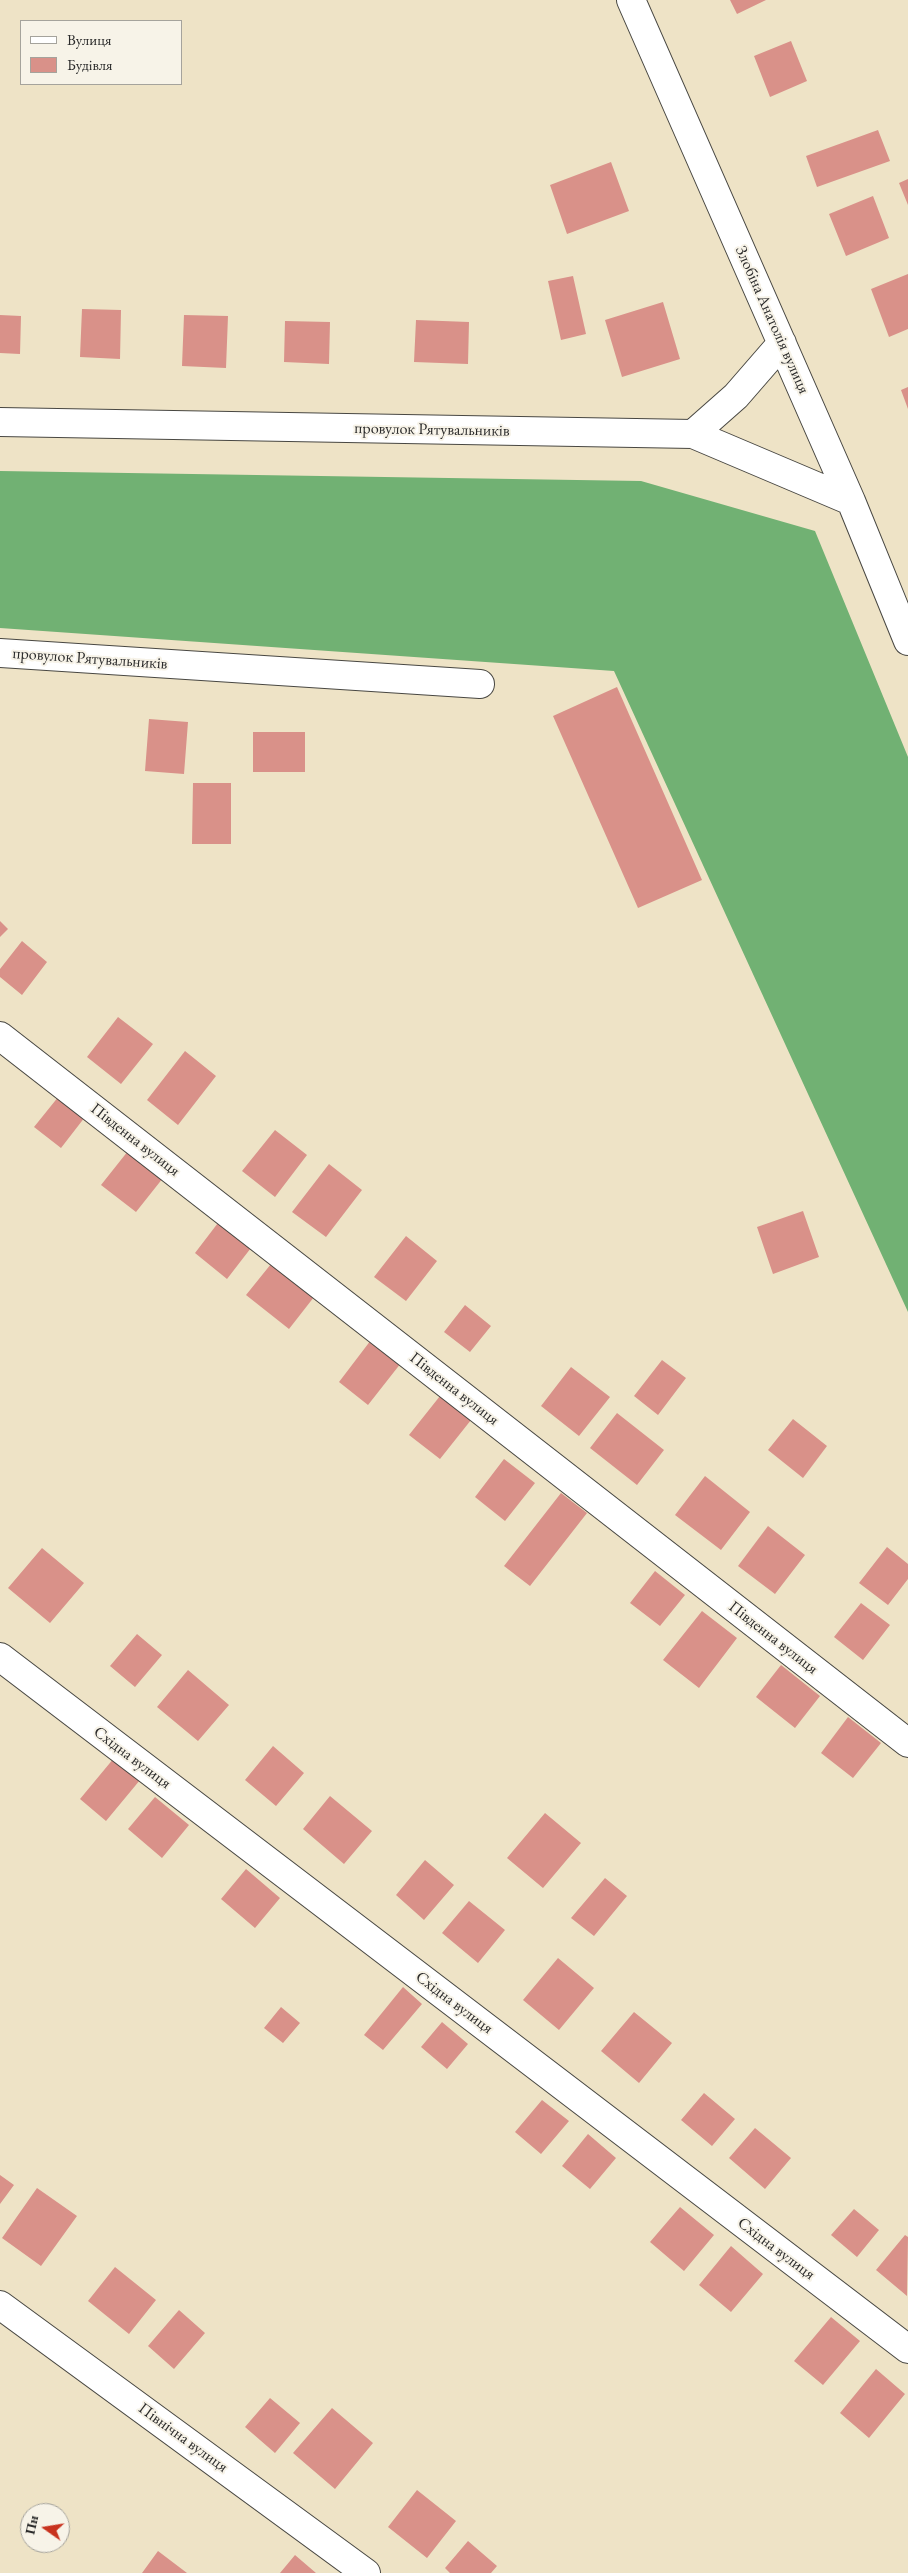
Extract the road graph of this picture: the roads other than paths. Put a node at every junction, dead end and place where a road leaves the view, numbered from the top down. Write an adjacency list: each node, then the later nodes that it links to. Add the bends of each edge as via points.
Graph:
1 (631, 0): 2 (street, Злобіна Анатолія вулиця)
2 (782, 343): 4 (street, via 736,396); 5 (street, Злобіна Анатолія вулиця)
3 (0, 422): 4 (street, провулок Рятувальників)
4 (693, 434): 5 (street, провулок Рятувальників)
5 (851, 501): 6 (street, Злобіна Анатолія вулиця)
6 (908, 642)
7 (0, 653): 8 (street, провулок Рятувальників)
8 (480, 684)
9 (0, 1036): 11 (street, Південна вулиця)
10 (0, 1657): 13 (street, Східна вулиця)
11 (908, 1743)
12 (0, 2305): 14 (street, Північна вулиця)
13 (908, 2349)
14 (366, 2573)

